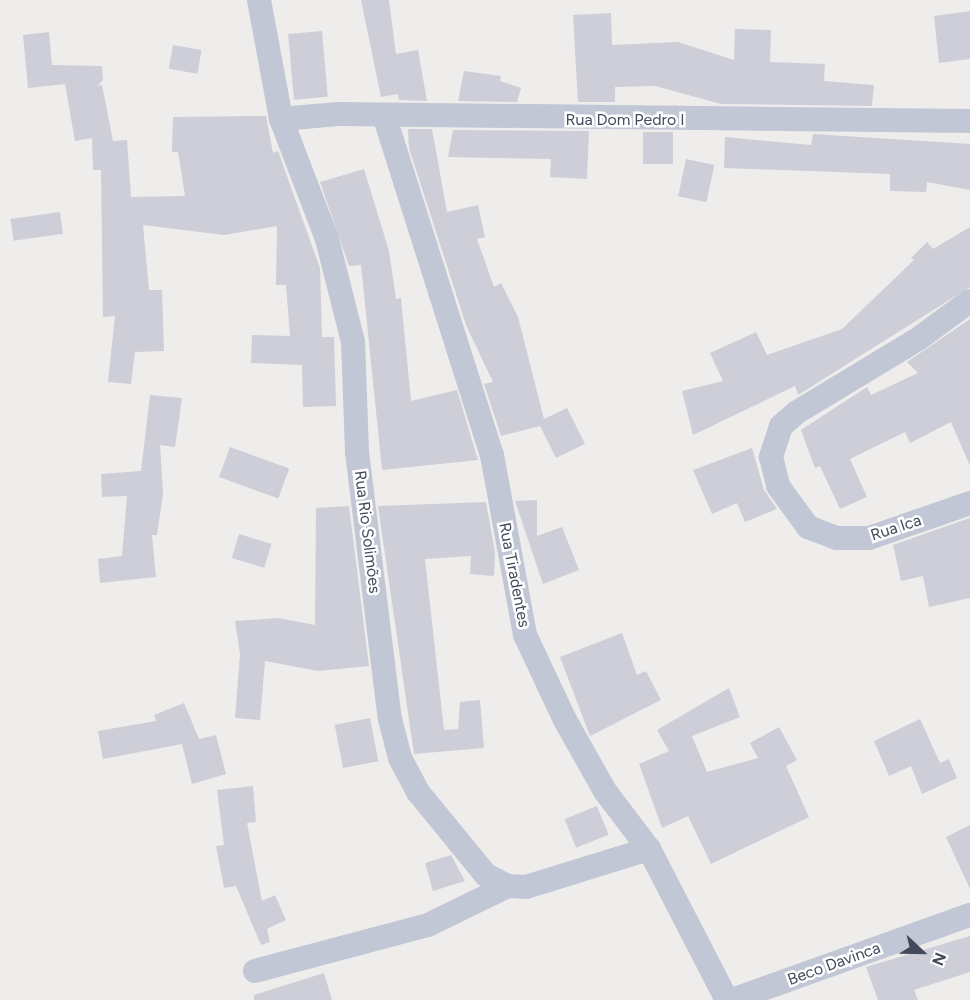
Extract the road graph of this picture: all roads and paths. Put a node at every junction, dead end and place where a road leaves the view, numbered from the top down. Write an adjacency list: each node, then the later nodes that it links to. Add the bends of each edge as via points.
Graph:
1 (259, 0): 3 (street, Rua Rio Solimões)
2 (384, 115): 3 (street, Rua Dom Pedro I); 4 (street, Rua Dom Pedro I, via 491,120); 7 (street, Rua Tiradentes, via 492,455 525,635 605,791)
3 (281, 119): 8 (street, Rua Rio Solimões, via 327,239 353,342 357,452 390,719 400,758 418,792 486,875)
4 (970, 120)
5 (970, 301): 6 (street, Rua Ica, via 781,426 771,457 778,486 808,527 837,538 869,538)
6 (970, 503)
7 (650, 849): 8 (street, via 526,887); 11 (street, Rua Tiradentes)
8 (508, 886): 10 (street, via 428,926)
9 (970, 915): 12 (street, Beco Davinca)
10 (255, 970)
11 (727, 1000)
12 (732, 1000)

